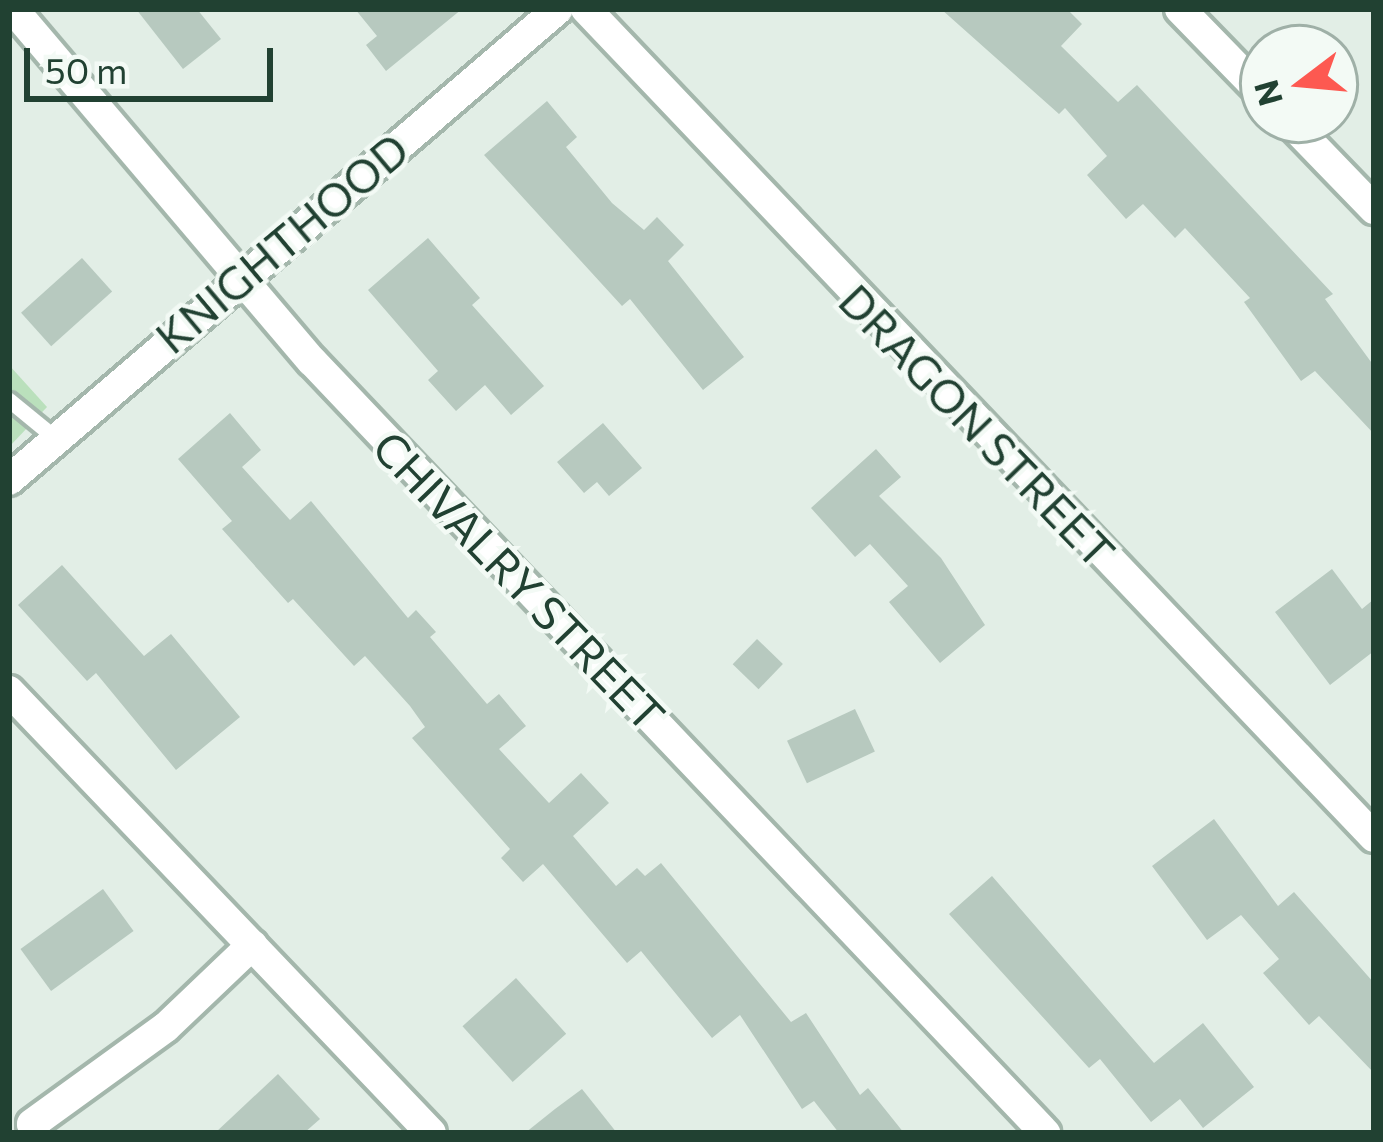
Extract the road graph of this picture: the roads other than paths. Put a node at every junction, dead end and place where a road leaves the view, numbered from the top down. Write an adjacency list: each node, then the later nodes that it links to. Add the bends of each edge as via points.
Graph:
1 (13, 9): 8 (street, CHIVALRY STREET)
2 (558, 9): 8 (street, KNIGHTHOOD)
3 (586, 9): 13 (street, DRAGON STREET)
4 (1180, 9): 5 (street)
5 (1239, 69)
6 (1311, 144): 7 (street)
7 (1374, 209)
8 (238, 277): 10 (street, KNIGHTHOOD); 17 (street, CHIVALRY STREET)
9 (9, 400): 10 (lane)
10 (53, 436): 11 (street, KNIGHTHOOD)
11 (9, 480)
12 (9, 691): 14 (street)
13 (1374, 836)
14 (252, 945): 15 (street, via 166,1027 32,1124); 16 (street)
15 (34, 1133)
16 (431, 1133)
17 (1045, 1133)

